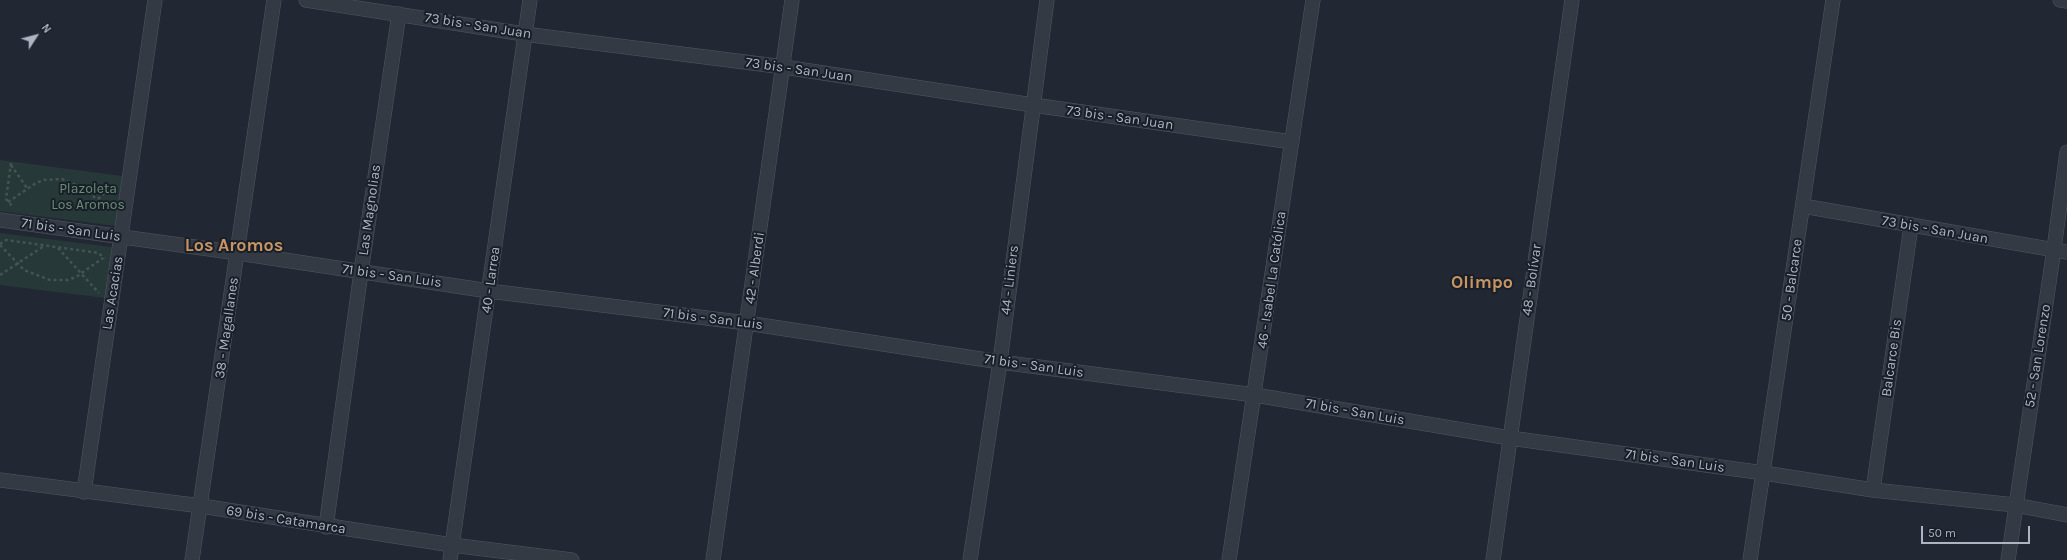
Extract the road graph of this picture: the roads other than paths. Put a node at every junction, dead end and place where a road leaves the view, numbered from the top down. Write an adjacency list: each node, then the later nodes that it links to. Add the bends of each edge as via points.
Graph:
1 (155, 0): 21 (street, Las Acacias)
2 (274, 0): 23 (street, 38 - Magallanes)
3 (306, 0): 12 (street, 73 bis - San Juan)
4 (530, 0): 13 (street, 40 - Larrea)
5 (792, 0): 14 (street, 42 - Alberdi)
6 (1047, 0): 15 (street, 44 - Liniers)
7 (1313, 0): 16 (street, 46 - Isabel La Católica)
8 (1572, 0): 29 (street, 48 - Bolívar)
9 (1832, 0): 18 (street, 50 - Balcarce)
10 (2060, 0): 11 (street)
11 (2067, 1)
12 (399, 14): 13 (street, 73 bis - San Juan); 24 (street, Las Magnolias)
13 (524, 34): 14 (street, 73 bis - San Juan); 25 (street, 40 - Larrea)
14 (784, 66): 15 (street, 73 bis - San Juan); 26 (street, 42 - Alberdi)
15 (1032, 105): 16 (street, 73 bis - San Juan); 27 (street, 44 - Liniers)
16 (1292, 142): 28 (street, 46 - Isabel La Católica)
17 (2067, 152): 22 (street, 52 - San Lorenzo)
18 (1803, 206): 20 (street, 73 bis - San Juan); 30 (street, 50 - Balcarce)
19 (0, 220): 21 (street, 71 bis - San Luis)
20 (1911, 226): 22 (street, 73 bis - San Juan); 32 (street, Balcarce Bis)
21 (122, 238): 23 (street, 71 bis - San Luis); 33 (street, Las Acacias)
22 (2061, 251): 34 (street, 52 - San Lorenzo)
23 (238, 253): 24 (street, 71 bis - San Luis); 35 (street, 38 - Magallanes)
24 (361, 272): 25 (street, 71 bis - San Luis); 37 (street, Las Magnolias)
25 (490, 291): 26 (street, 71 bis - San Luis); 38 (street, 40 - Larrea)
26 (747, 323): 27 (street, 71 bis - San Luis); 42 (street, 42 - Alberdi)
27 (1000, 362): 28 (street, 71 bis - San Luis); 43 (street, 44 - Liniers)
28 (1255, 395): 29 (street, 71 bis - San Luis); 44 (street, 46 - Isabel La Católica)
29 (1510, 438): 30 (street, 71 bis - San Luis); 45 (street, 48 - Bolívar)
30 (1764, 473): 32 (street, 71 bis - San Luis); 46 (street, 50 - Balcarce)
31 (0, 480): 33 (street, 69 bis - Catamarca)
32 (1873, 490): 34 (street, 71 bis - San Luis)
33 (84, 492): 35 (street, 69 bis - Catamarca)
34 (2015, 505): 36 (street, 71 bis - San Luis); 47 (street, 52 - San Lorenzo)
35 (201, 506): 37 (street, 69 bis - Catamarca); 39 (street, 38 - Magallanes)
36 (2067, 515)
37 (326, 526): 38 (street, 69 bis - Catamarca)
38 (452, 545): 40 (street, 40 - Larrea); 41 (street, 69 bis - Catamarca)
39 (192, 560)
40 (450, 560)
41 (572, 560)
42 (713, 560)
43 (970, 560)
44 (1229, 560)
45 (1492, 560)
46 (1750, 560)
47 (2008, 560)

